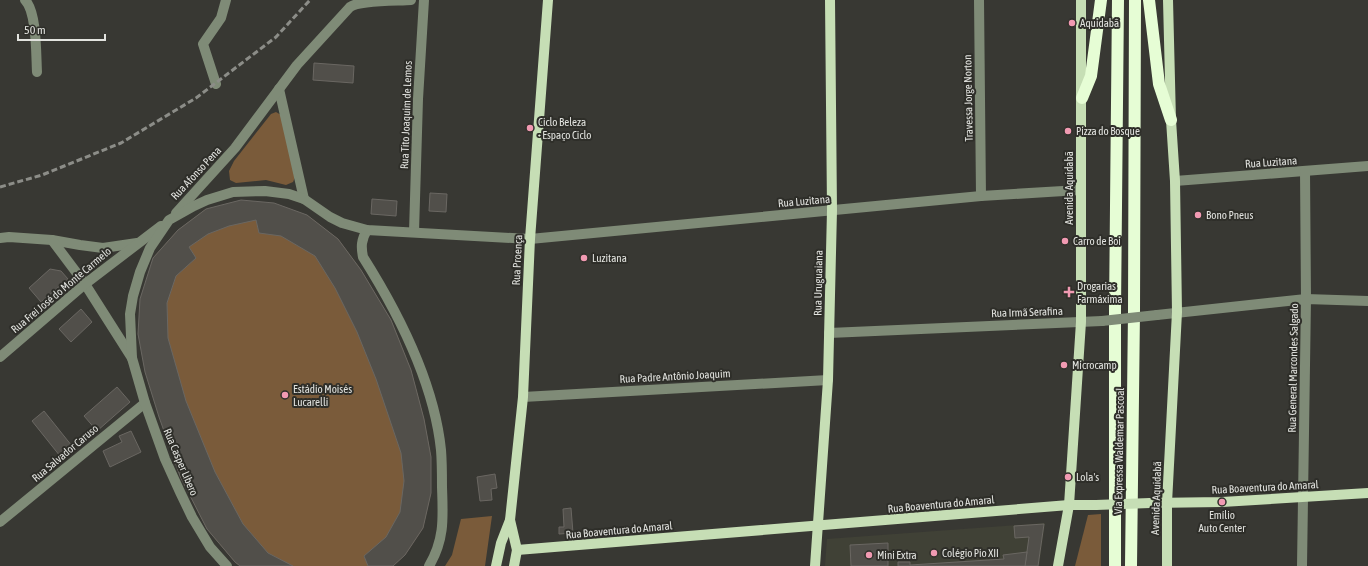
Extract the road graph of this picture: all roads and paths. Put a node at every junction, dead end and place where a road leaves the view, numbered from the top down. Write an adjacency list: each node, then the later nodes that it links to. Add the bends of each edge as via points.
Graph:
1 (25, 0): 14 (street, via 32,13)
2 (226, 0): 15 (street, via 221,18 203,44)
3 (411, 0): 16 (street, Rua Afonso Pena, via 353,5 297,65)
4 (424, 0): 28 (street, Rua Tito Joaquim de Lemos)
5 (548, 0): 30 (main road, Rua Proença)
6 (830, 0): 25 (main road, Rua Uruguaiana)
7 (979, 0): 23 (street, Travessa Jorge Norton)
8 (1081, 0): 17 (main road, Avenida Aquidabã)
9 (1101, 0): 17 (highway, via 1091,76)
10 (1118, 0): 58 (highway, Via Expressa Waldemar Pascoal)
11 (1135, 0): 59 (highway, Via Expressa Waldemar Pascoal)
12 (1149, 0): 18 (highway, via 1158,78)
13 (1168, 0): 18 (main road, Avenida Aquidabã)
14 (37, 72)
15 (216, 84)
16 (279, 89): 24 (street); 26 (street, Rua Afonso Pena, via 235,148)
17 (1082, 98): 22 (main road, Avenida Aquidabã)
18 (1171, 120): 21 (main road, Avenida Aquidabã)
19 (1368, 166): 20 (street, Rua Luzitana)
20 (1305, 171): 21 (street, Rua Luzitana); 34 (street, Rua General Marcondes Salgado)
21 (1175, 181): 36 (main road, Avenida Aquidabã)
22 (1080, 190): 23 (street, Rua Luzitana); 37 (main road, Avenida Aquidabã)
23 (981, 196): 25 (street, Rua Luzitana)
24 (304, 199): 26 (street, Rua Luzitana, via 265,191 233,192 207,200); 27 (street, Rua Luzitana, via 342,223)
25 (832, 210): 30 (street, Rua Luzitana); 38 (main road, Rua Uruguaiana)
26 (169, 220): 32 (street, Rua Afonso Pena); 40 (street, Rua Casper Libero, via 150,248 133,296 130,314)
27 (367, 230): 28 (street, Rua Luzitana); 53 (street, via 361,247 363,257 400,322 421,371 434,411 441,450 443,513 436,553)
28 (414, 232): 30 (street, Rua Luzitana)
29 (0, 238): 31 (street, Rua Afonso Pena)
30 (530, 239): 42 (main road, Rua Proença)
31 (52, 240): 32 (street, Rua Afonso Pena, via 103,248); 33 (street, Rua Casper Libero)
32 (138, 243): 33 (street, Rua Frei José do Monte Carmelo)
33 (85, 284): 39 (street, Rua Frei José do Monte Carmelo); 40 (street, Rua Casper Libero)
34 (1306, 299): 35 (street, Rua Irmã Serafina); 36 (street, Rua Irmã Serafina); 45 (street, Rua General Marcondes Salgado)
35 (1368, 302)
36 (1177, 312): 37 (street, Rua Irmã Serafina, bridge); 46 (main road, Avenida Aquidabã)
37 (1081, 322): 38 (street, Rua Irmã Serafina); 47 (main road, Avenida Aquidabã)
38 (829, 333): 41 (main road, Rua Uruguaiana)
39 (0, 357)
40 (132, 358): 43 (street, Rua Casper Libero)
41 (828, 380): 42 (street, Rua Padre Antônio Joaquim); 50 (main road, Rua Uruguaiana)
42 (523, 397): 48 (main road, Rua Proença)
43 (144, 403): 49 (street, Rua Salvador Caruso); 52 (street, Rua Casper Libero, via 192,517 210,547)
44 (1368, 493): 45 (main road, Rua Boaventura do Amaral)
45 (1303, 497): 46 (main road, Rua Boaventura do Amaral); 61 (street, Rua General Marcondes Salgado)
46 (1167, 503): 47 (main road, Rua Boaventura do Amaral, bridge); 60 (main road, Avenida Aquidabã)
47 (1069, 505): 50 (main road, Rua Boaventura do Amaral); 57 (main road, Avenida Aquidabã)
48 (510, 520): 51 (main road, Rua Proença); 54 (main road, Rua Proença)
49 (0, 522)
50 (817, 526): 51 (main road, Rua Boaventura do Amaral); 56 (main road, Rua Uruguaiana)
51 (517, 550): 55 (main road, Rua Proença)
52 (227, 566)
53 (429, 566)
54 (496, 566)
55 (514, 566)
56 (815, 566)
57 (1058, 566)
58 (1116, 566)
59 (1131, 566)
60 (1167, 566)
61 (1302, 566)

